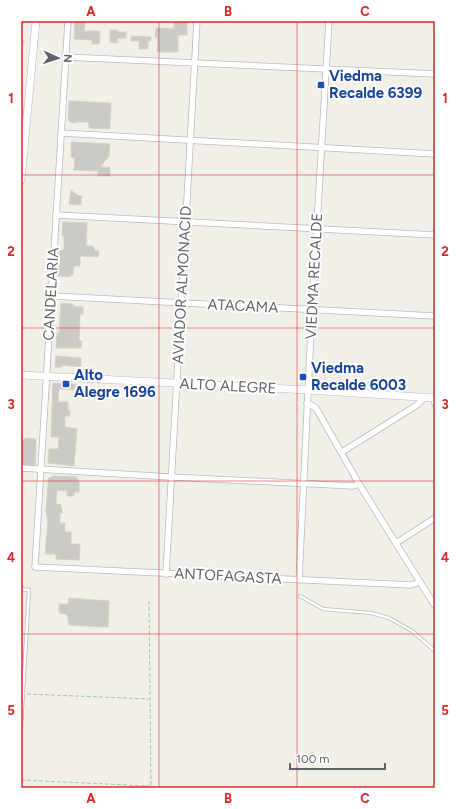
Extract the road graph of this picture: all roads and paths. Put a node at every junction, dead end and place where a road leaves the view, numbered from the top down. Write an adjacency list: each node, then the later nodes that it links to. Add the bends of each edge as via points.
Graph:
1 (36, 21): 13 (main road)
2 (68, 21): 5 (street, CANDELARIA)
3 (197, 21): 6 (street, AVIADOR ALMONACID)
4 (329, 21): 7 (street, VIEDMA RECALDE)
5 (66, 57): 6 (street); 9 (street, CANDELARIA)
6 (195, 62): 7 (street); 10 (street, AVIADOR ALMONACID)
7 (327, 69): 8 (street); 11 (street, VIEDMA RECALDE)
8 (435, 74)
9 (61, 133): 10 (street); 14 (street, CANDELARIA)
10 (190, 140): 11 (street); 15 (street, AVIADOR ALMONACID)
11 (322, 147): 12 (street); 16 (street, VIEDMA RECALDE)
12 (435, 154)
13 (21, 180)
14 (56, 215): 15 (street); 18 (street, CANDELARIA)
15 (185, 222): 16 (street); 19 (street, AVIADOR ALMONACID)
16 (317, 229): 17 (street); 20 (street, VIEDMA RECALDE)
17 (435, 234)
18 (52, 296): 19 (street, ATACAMA); 23 (street, CANDELARIA)
19 (181, 303): 20 (street, ATACAMA); 24 (street, AVIADOR ALMONACID)
20 (312, 310): 21 (street, ATACAMA); 25 (street, VIEDMA RECALDE)
21 (435, 316)
22 (21, 375): 23 (main road, ALTO ALEGRE)
23 (46, 376): 24 (main road, ALTO ALEGRE); 31 (street, CANDELARIA)
24 (177, 383): 25 (main road, ALTO ALEGRE); 32 (street, AVIADOR ALMONACID)
25 (308, 390): 26 (main road, ALTO ALEGRE); 28 (street, VIEDMA RECALDE)
26 (424, 398): 27 (main road, ALTO ALEGRE); 29 (street)
27 (435, 400)
28 (307, 403): 29 (street, via 316,408); 33 (street, VIEDMA RECALDE)
29 (342, 452): 34 (street)
30 (21, 468): 31 (street)
31 (41, 470): 32 (street); 37 (street, CANDELARIA)
32 (171, 478): 33 (street); 38 (street, AVIADOR ALMONACID)
33 (303, 484): 34 (street); 39 (street, VIEDMA RECALDE)
34 (359, 484): 36 (street)
35 (435, 518): 36 (street)
36 (396, 543): 40 (street)
37 (35, 567): 38 (street, ANTOFAGASTA)
38 (166, 574): 39 (street, ANTOFAGASTA)
39 (298, 580): 40 (street, ANTOFAGASTA, via 411,585)
40 (420, 582): 44 (street)
41 (21, 589): 46 (lane, via 29,590)
42 (300, 596): 45 (lane, via 323,609 371,613 389,618 412,631)
43 (149, 601): 47 (path)
44 (435, 606)
45 (435, 651)
46 (23, 694): 47 (path); 48 (lane)
47 (150, 700): 50 (path)
48 (21, 727)
49 (21, 780): 50 (path)
50 (150, 787)

